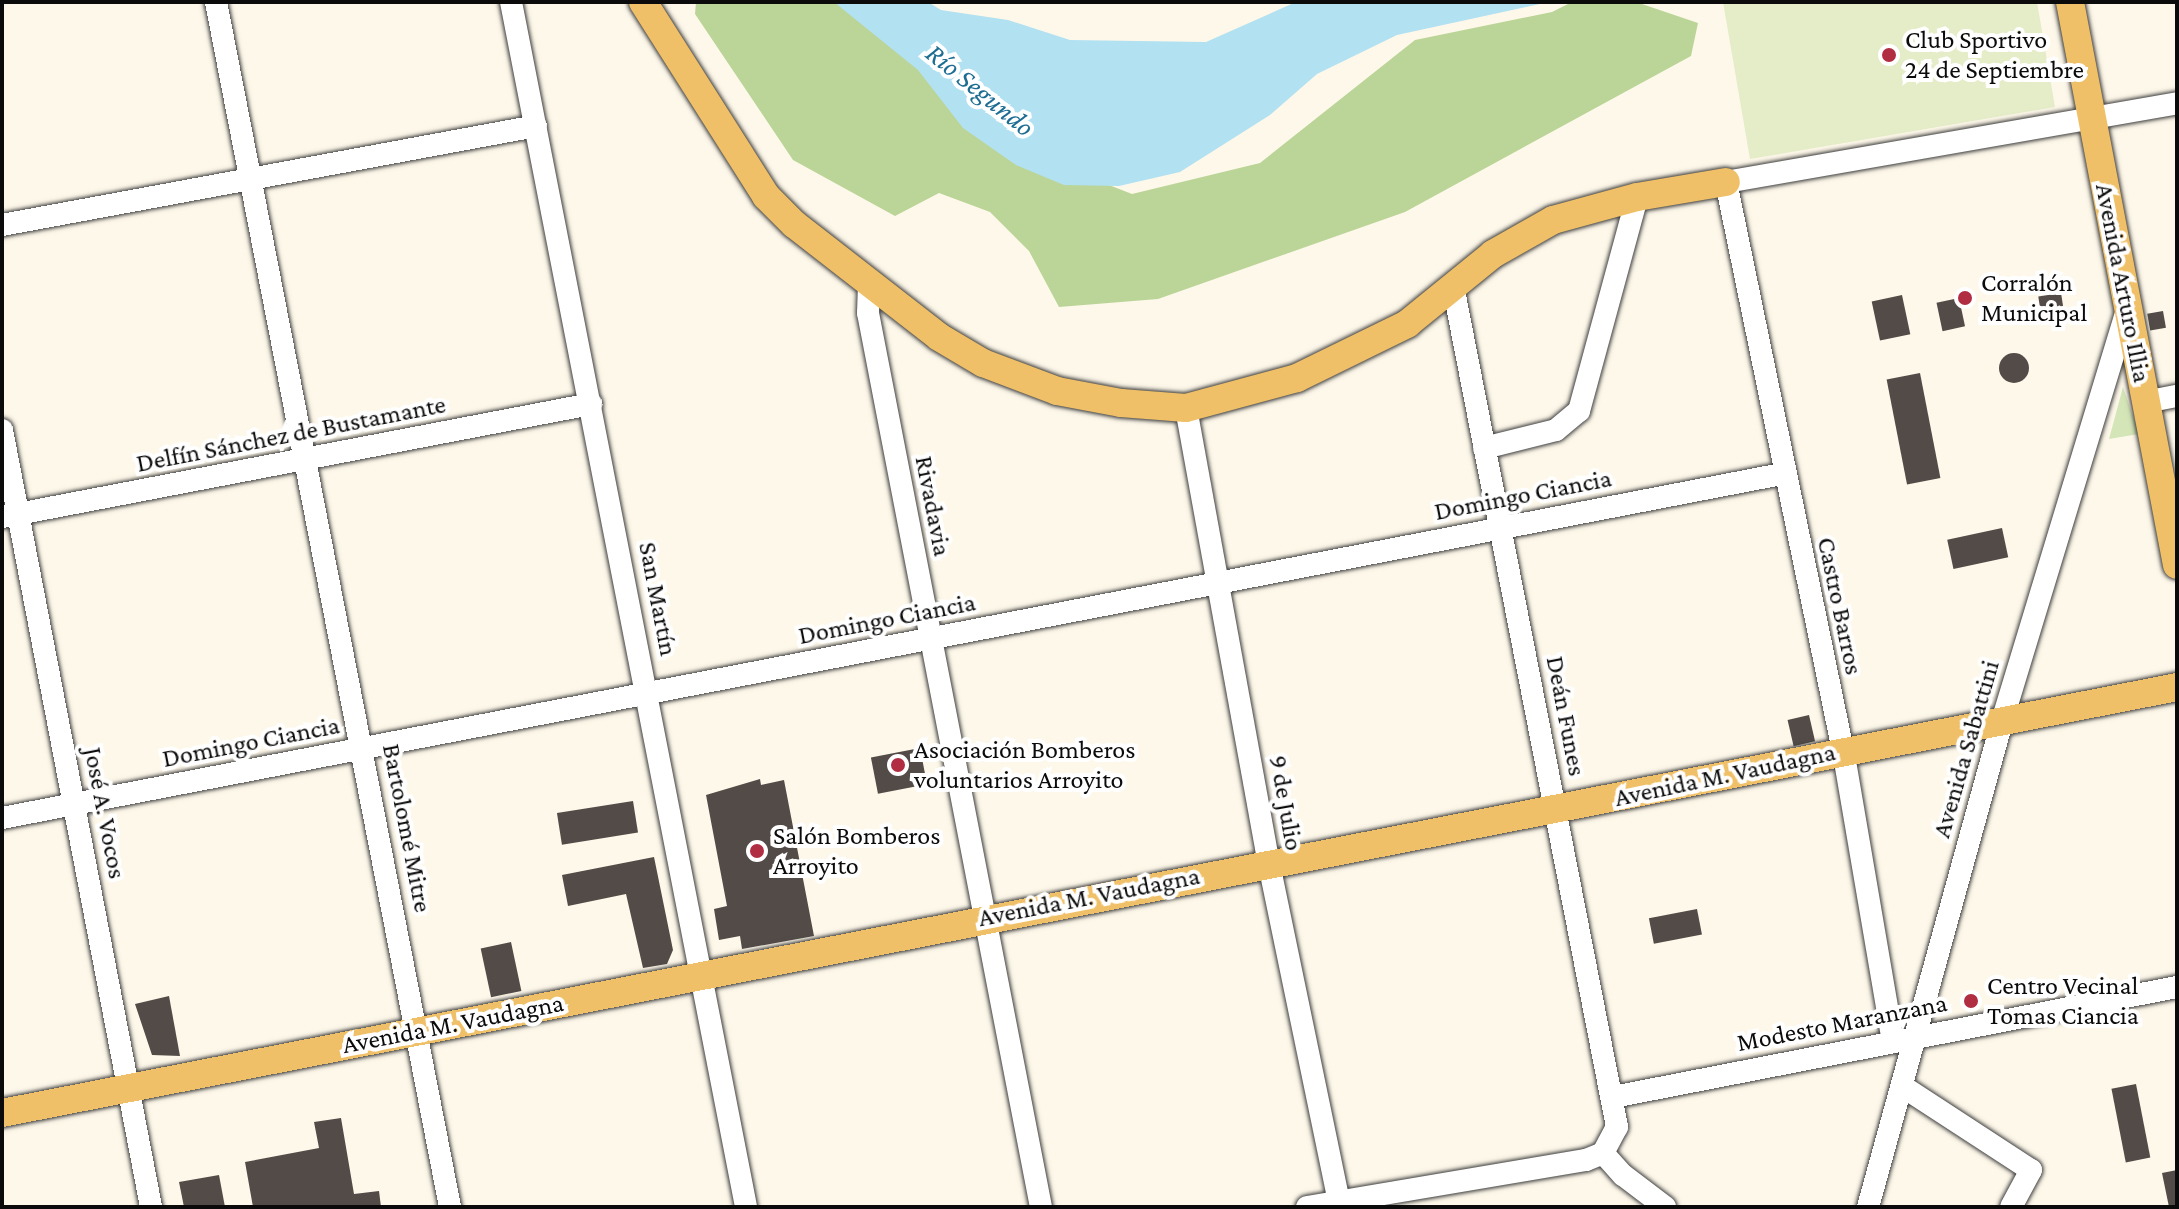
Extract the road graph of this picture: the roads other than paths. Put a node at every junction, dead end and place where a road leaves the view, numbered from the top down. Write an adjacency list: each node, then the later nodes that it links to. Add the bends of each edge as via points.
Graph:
1 (216, 2): 8 (street, Bartolomé Mitre)
2 (511, 2): 7 (street, San Martín)
3 (643, 2): 12 (main road, via 766,196)
4 (2070, 2): 6 (main road, Avenida Arturo Illia)
5 (2177, 103): 6 (street)
6 (2092, 119): 9 (street); 14 (main road, Avenida Arturo Illia)
7 (536, 126): 8 (street); 17 (street, San Martín)
8 (248, 180): 11 (street); 21 (street, Bartolomé Mitre)
9 (1726, 182): 10 (main road); 22 (street, Castro Barros)
10 (1637, 197): 13 (main road, via 1578,211 1519,236); 20 (street, via 1579,411 1556,430)
11 (2, 225)
12 (869, 285): 18 (main road, via 939,337 1016,378 1121,403); 27 (street, Rivadavia, via 868,313)
13 (1453, 286): 18 (main road, via 1407,324 1358,352 1245,396); 20 (street, Deán Funes)
14 (2127, 308): 16 (main road, Avenida Arturo Illia); 30 (street, Avenida Sabattini)
15 (2177, 396): 16 (street)
16 (2145, 402): 25 (main road, Avenida Arturo Illia)
17 (591, 404): 21 (street, Delfín Sánchez de Bustamante); 29 (street, San Martín)
18 (1186, 408): 26 (street, 9 de Julio)
19 (2, 430): 23 (street, José A. Vocos)
20 (1484, 448): 24 (street, Deán Funes)
21 (302, 461): 23 (street, Delfín Sánchez de Bustamante); 31 (street, Bartolomé Mitre)
22 (1782, 474): 24 (street, Domingo Ciancia); 32 (street, Castro Barros)
23 (11, 516): 33 (street, José A. Vocos)
24 (1500, 527): 26 (street, Domingo Ciancia); 34 (street, Deán Funes)
25 (2177, 565)
26 (1218, 583): 27 (street, Domingo Ciancia); 36 (street, 9 de Julio)
27 (930, 639): 29 (street, Domingo Ciancia); 37 (street, Rivadavia)
28 (2177, 687): 30 (main road, Avenida M. Vaudagna)
29 (648, 693): 31 (street, Domingo Ciancia); 38 (street, San Martín)
30 (2003, 718): 32 (main road, Avenida M. Vaudagna); 41 (street, Avenida Sabattini)
31 (363, 749): 33 (street, Domingo Ciancia); 40 (street, Bartolomé Mitre)
32 (1843, 751): 34 (main road, Avenida M. Vaudagna); 41 (street, Castro Barros)
33 (75, 804): 35 (street, Domingo Ciancia); 43 (street, José A. Vocos)
34 (1556, 810): 36 (main road, Avenida M. Vaudagna); 44 (street, Deán Funes)
35 (2, 818)
36 (1269, 864): 37 (main road, Avenida M. Vaudagna); 47 (street, 9 de Julio)
37 (986, 916): 38 (main road, Avenida M. Vaudagna); 51 (street, Rivadavia)
38 (702, 975): 40 (main road, Avenida M. Vaudagna); 50 (street, San Martín)
39 (2177, 987): 41 (street, Modesto Maranzana)
40 (417, 1031): 43 (main road, Avenida M. Vaudagna); 49 (street, Bartolomé Mitre)
41 (1904, 1040): 42 (street, Avenida Sabattini); 44 (street, Modesto Maranzana)
42 (1902, 1086): 54 (street, Avenida Sabattini); 55 (street, via 2031,1170)
43 (130, 1090): 45 (main road, Avenida M. Vaudagna); 48 (street, José A. Vocos)
44 (1613, 1097): 46 (street, Deán Funes, via 1617,1127)
45 (2, 1113)
46 (1603, 1153): 47 (street); 53 (street)
47 (1339, 1204): 52 (street)
48 (151, 1207)
49 (450, 1207)
50 (746, 1207)
51 (1041, 1207)
52 (1307, 1207)
53 (1665, 1207)
54 (1868, 1207)
55 (2011, 1207)

